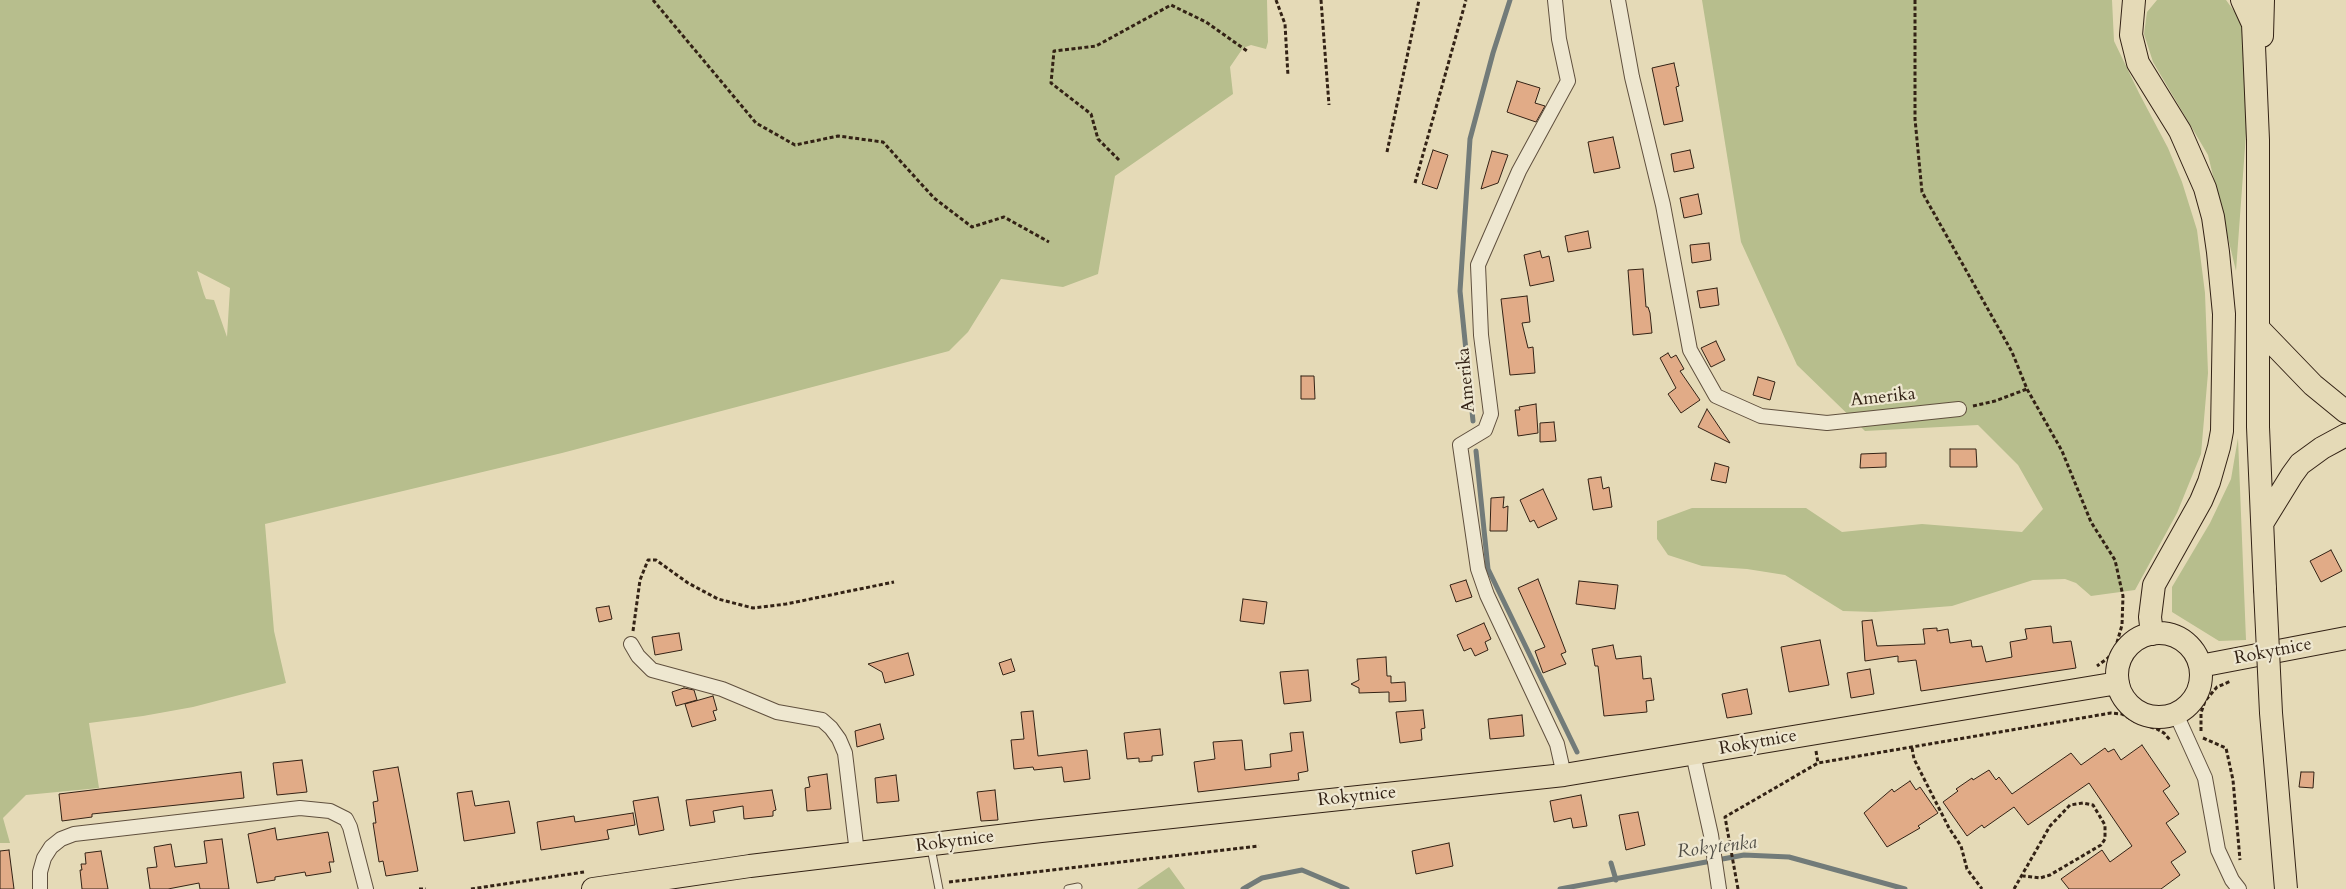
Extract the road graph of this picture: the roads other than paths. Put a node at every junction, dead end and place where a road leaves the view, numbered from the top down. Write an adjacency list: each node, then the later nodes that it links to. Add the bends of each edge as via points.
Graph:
1 (1555, 0): 19 (street, Amerika, via 1568,81 1518,171 1478,265 1481,335 1491,414 1485,430 1460,445 1478,569 1557,744)
2 (1618, 0): 8 (street, Amerika, via 1632,77 1663,206 1690,350 1716,396 1761,416 1827,423)
3 (2242, 0): 6 (main road, via 2252,24)
4 (2263, 0): 6 (main road)
5 (2134, 3): 12 (main road, via 2131,35 2138,63 2180,131 2205,188 2213,217 2224,314 2219,447 2201,501 2154,584 2150,617)
6 (2258, 140): 7 (main road)
7 (2258, 328): 9 (main road, via 2313,385); 11 (main road)
8 (1959, 409)
9 (2346, 412)
10 (2346, 435): 11 (main road, via 2300,464)
11 (2262, 522): 30 (main road, bridge, via 2271,713)
12 (2152, 634): 15 (main road, via 2168,634 2182,640 2197,656); 16 (main road, via 2138,639 2125,650 2118,670)
13 (2346, 638): 15 (main road, Rokytnice)
14 (631, 644): 21 (street, via 652,670 722,689 777,712 822,720 831,728 845,753)
15 (2200, 666): 17 (main road, via 2196,694)
16 (2118, 683): 17 (main road, via 2124,698 2138,712 2157,717); 18 (main road, Rokytnice)
17 (2176, 714): 29 (street, via 2195,740 2206,778 2218,850)
18 (1693, 754): 19 (main road, Rokytnice); 22 (street)
19 (1564, 775): 20 (main road, Rokytnice)
20 (930, 845): 21 (main road, Rokytnice); 23 (lane)
21 (858, 853): 27 (main road, Rokytnice)
22 (1718, 884)
23 (939, 886)
24 (1078, 887): 28 (lane)
25 (40, 889): 26 (street, via 44,858 61,839 74,834 300,808 330,811 346,819)
26 (366, 889)
27 (593, 889)
28 (1068, 889)
29 (2239, 889)
30 (2286, 889)

